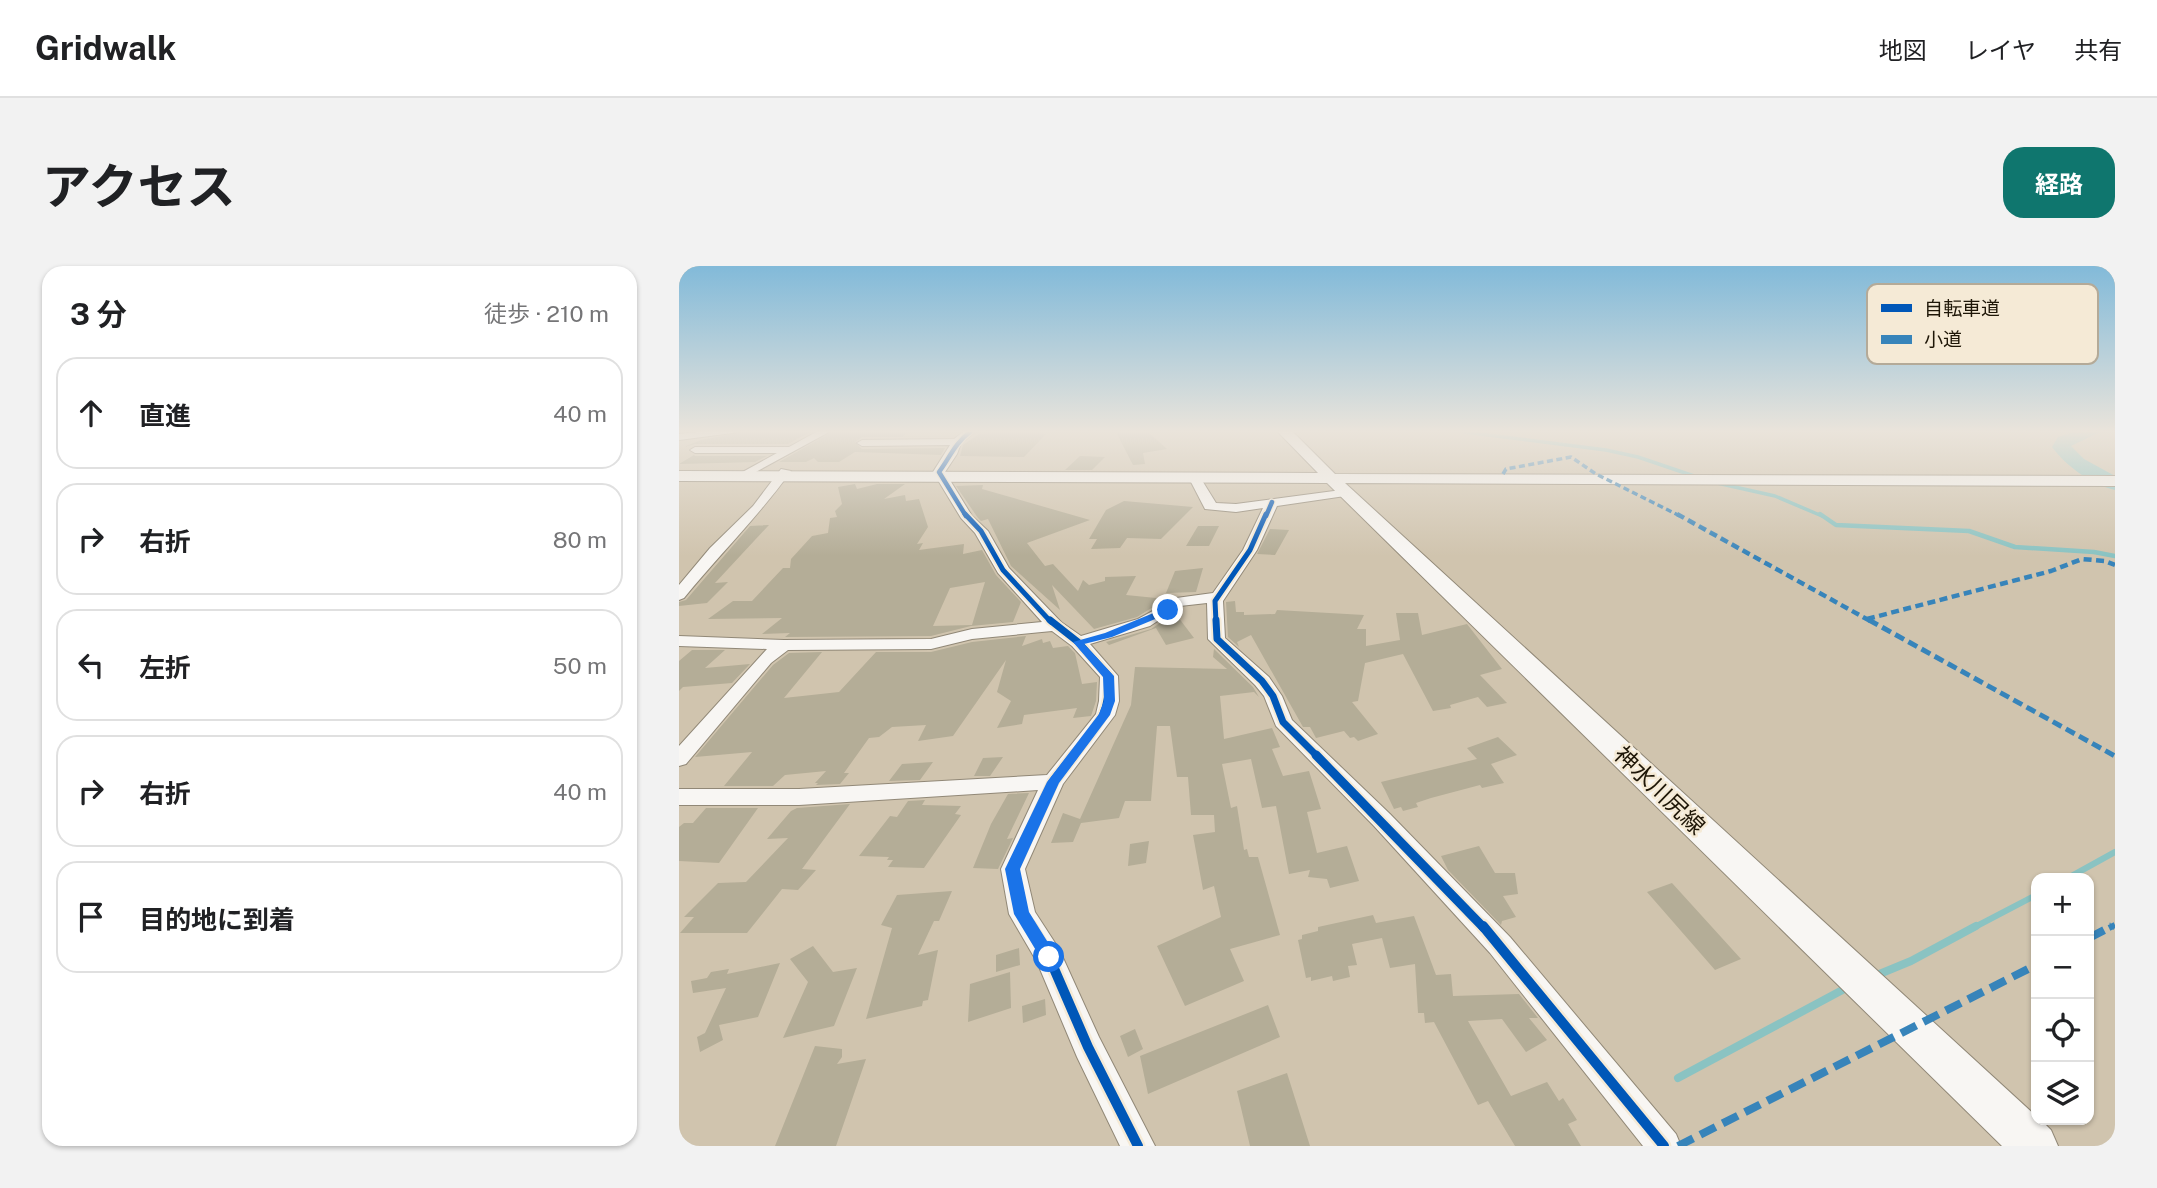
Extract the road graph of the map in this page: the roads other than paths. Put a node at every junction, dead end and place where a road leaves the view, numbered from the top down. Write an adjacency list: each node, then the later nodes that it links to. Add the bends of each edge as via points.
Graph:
1 (750, 473): 3 (main road)
2 (1325, 473): 9 (main road, 神水川尻線)
3 (783, 474): 4 (main road); 11 (street)
4 (941, 474): 6 (main road); 9 (main road); 13 (street, via 1003,570)
5 (1677, 477): 7 (main road); 9 (main road)
6 (1200, 478): 9 (main road); 10 (street, via 1196,482 1209,506 1236,508)
7 (1768, 478): 8 (main road)
8 (2113, 478)
9 (1334, 482): 10 (street); 22 (main road, 神水川尻線)
10 (1272, 502): 12 (street, via 1250,550)
11 (679, 595)
12 (1218, 597): 15 (street, via 1175,602 1168,610 1132,626); 21 (street, via 1217,639 1262,681 1283,722 1500,945)
13 (1055, 626): 15 (street); 16 (street, via 972,634 930,644)
14 (679, 641): 16 (street)
15 (1078, 642): 18 (street, via 1109,676 1109,701 1105,715)
16 (784, 645): 17 (street, via 765,659)
17 (679, 759)
18 (1053, 782): 19 (street, via 799,797); 20 (street, via 1013,869 1021,914 1049,957)
19 (679, 797)
20 (1139, 1146)
21 (1664, 1146)
22 (2035, 1146)

